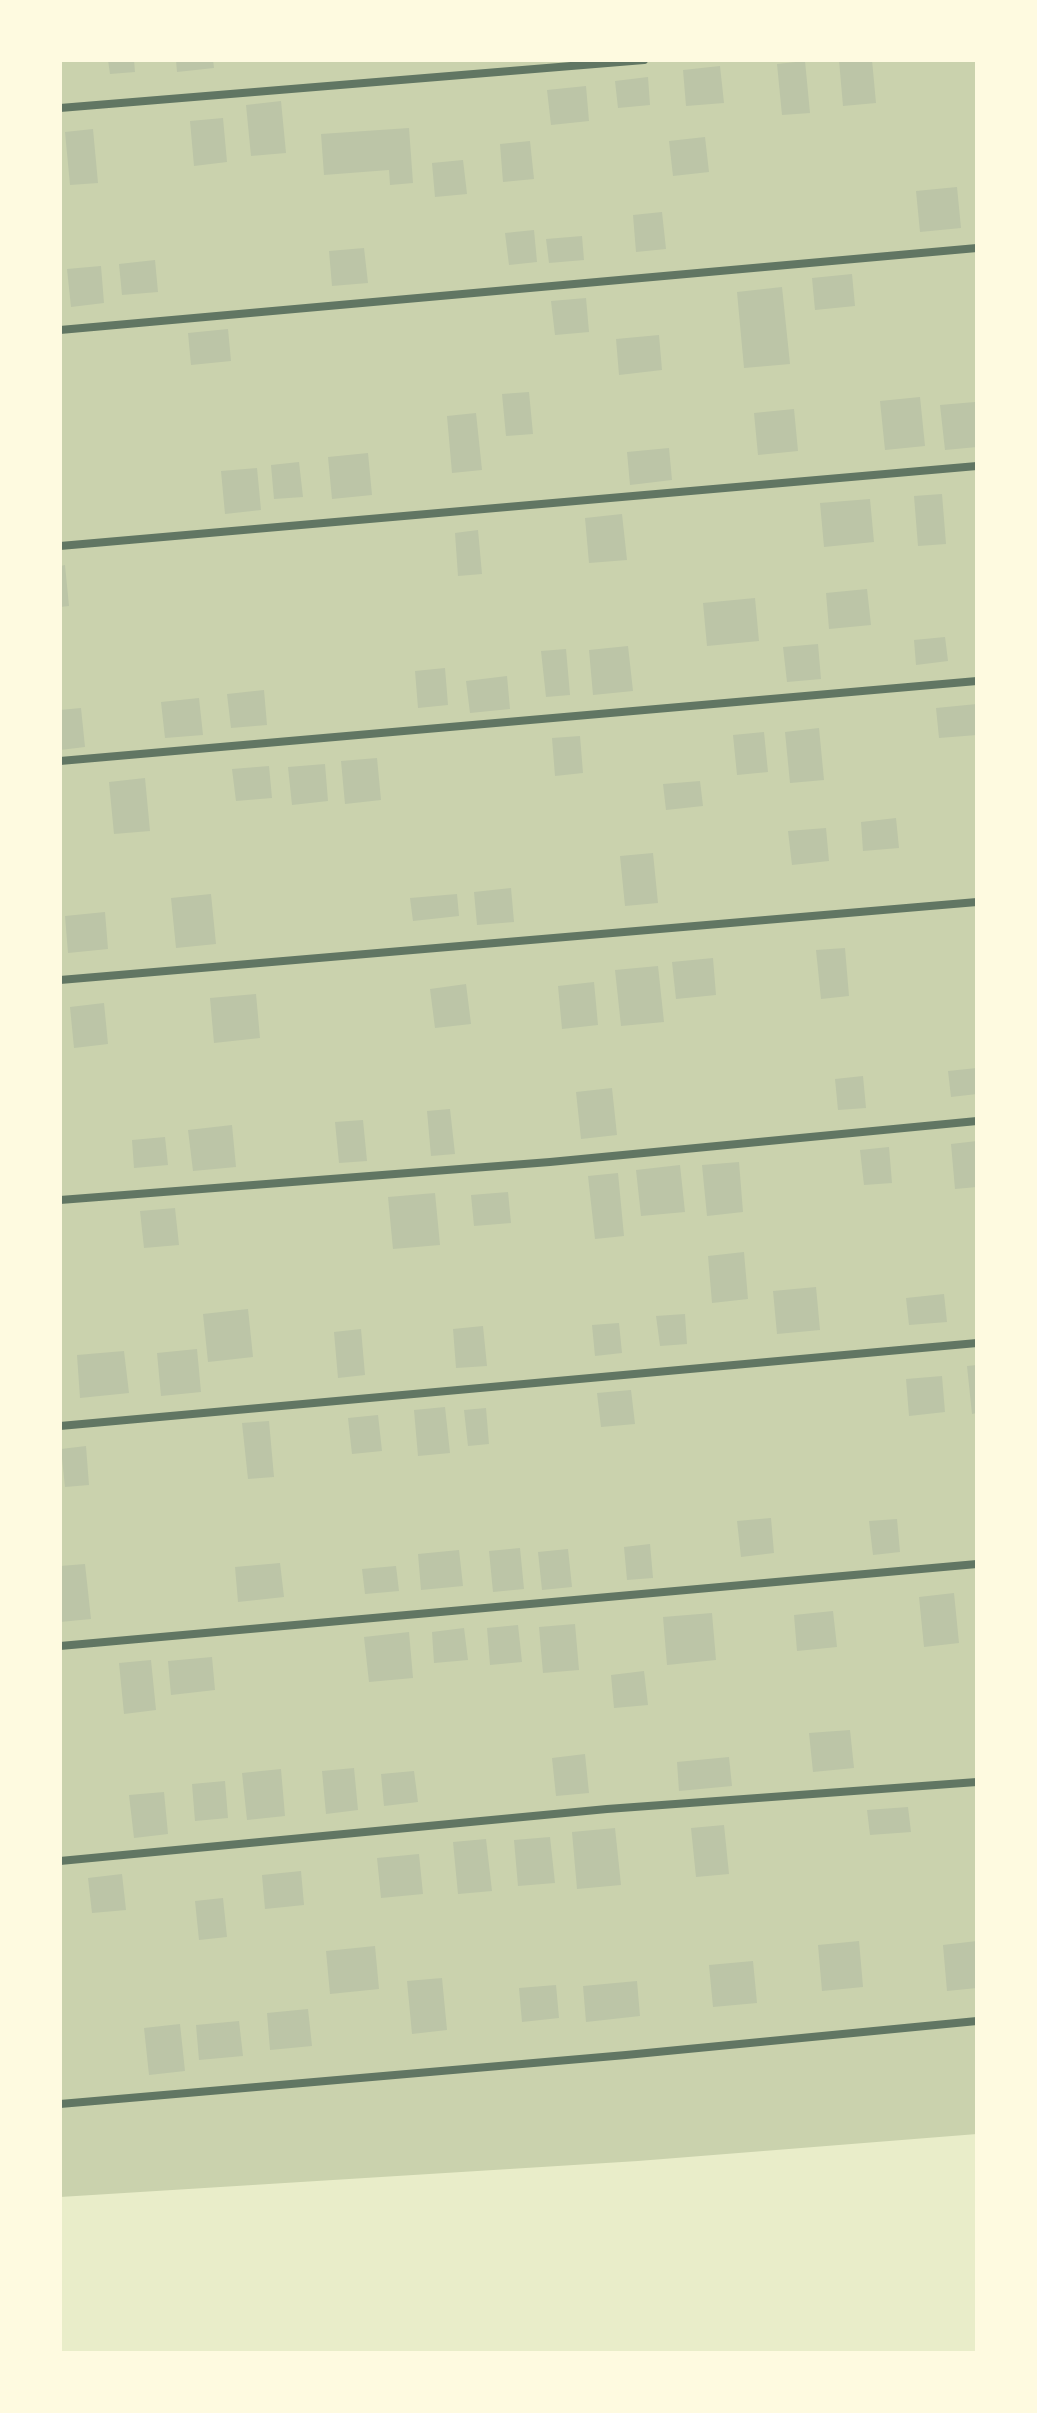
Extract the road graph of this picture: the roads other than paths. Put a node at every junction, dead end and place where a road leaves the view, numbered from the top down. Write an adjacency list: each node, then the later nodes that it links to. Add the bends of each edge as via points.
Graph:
1 (644, 60): 2 (street)
2 (60, 108)
3 (977, 248): 4 (street)
4 (60, 330)
5 (977, 466): 6 (street)
6 (60, 546)
7 (977, 681): 8 (street)
8 (60, 761)
9 (977, 902): 10 (street)
10 (60, 980)
11 (977, 1121): 12 (street, via 550,1162)
12 (60, 1200)
13 (977, 1343): 14 (street)
14 (60, 1426)
15 (977, 1564): 16 (street)
16 (60, 1646)
17 (977, 1782): 18 (street, via 607,1809)
18 (60, 1861)
19 (977, 2021): 20 (street)
20 (60, 2104)

